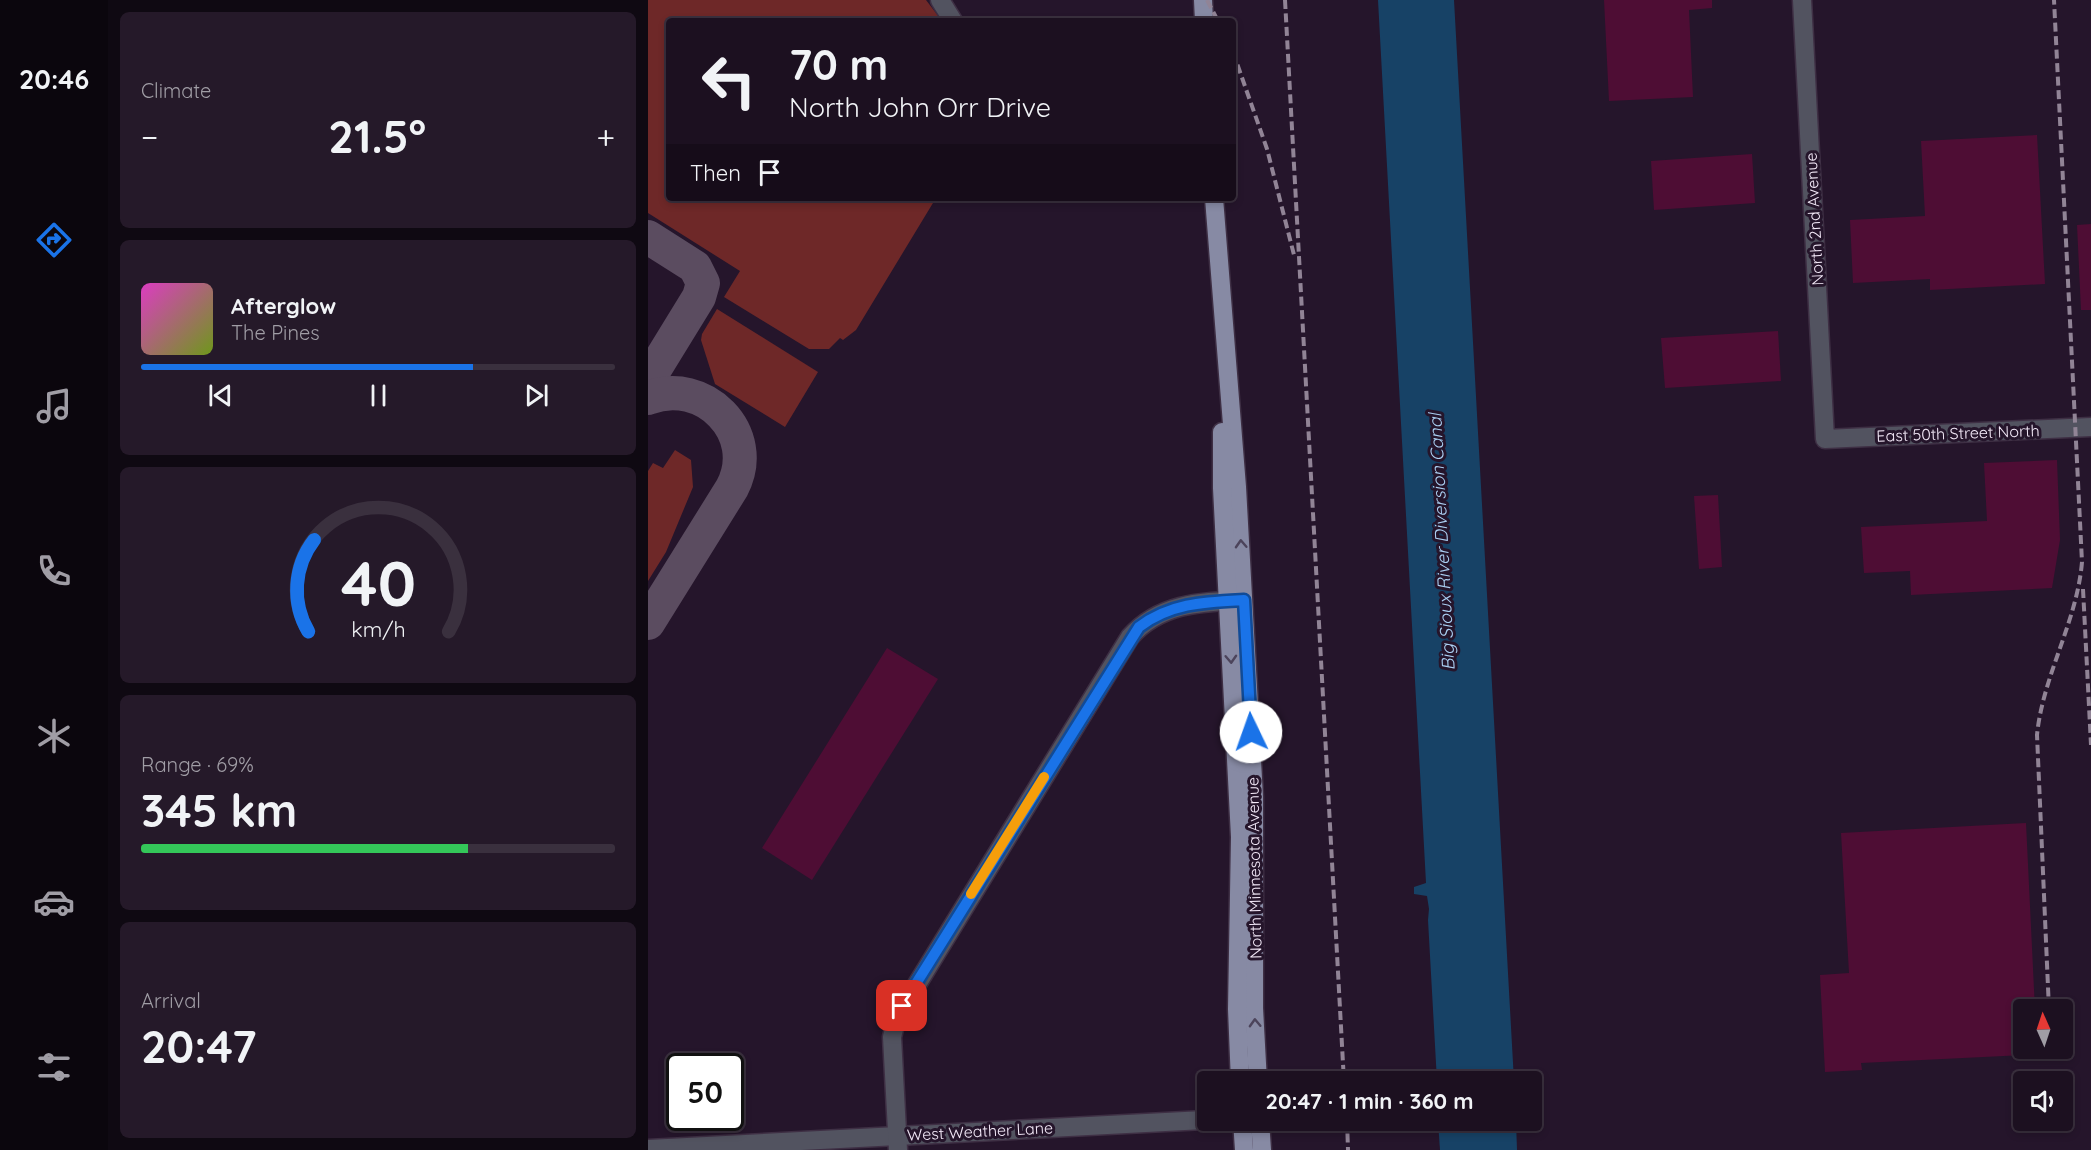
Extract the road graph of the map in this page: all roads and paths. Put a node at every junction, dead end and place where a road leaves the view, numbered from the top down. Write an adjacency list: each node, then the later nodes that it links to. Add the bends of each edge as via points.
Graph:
1 (940, 0): 4 (street)
2 (1203, 0): 5 (main road)
3 (1802, 0): 8 (street, North 2nd Avenue)
4 (951, 18)
5 (1204, 18)
6 (1214, 201): 9 (main road, North Minnesota Avenue, via 1238,487)
7 (2091, 427): 8 (street, East 50th Street North)
8 (1825, 439)
9 (1236, 601): 10 (main road, North Minnesota Avenue, one-way to 10); 11 (main road, North Minnesota Avenue, one-way to 9, via 1254,1008 1256,836); 15 (street, via 1175,607 1148,620 1130,637 902,1006 892,1037)
10 (1240, 1071)
11 (1257, 1071)
12 (1197, 1121): 15 (street, West Weather Lane)
13 (1243, 1131): 17 (main road)
14 (1261, 1131): 18 (main road)
15 (898, 1143): 16 (street, West Weather Lane)
16 (648, 1149)
17 (1244, 1150)
18 (1262, 1150)

